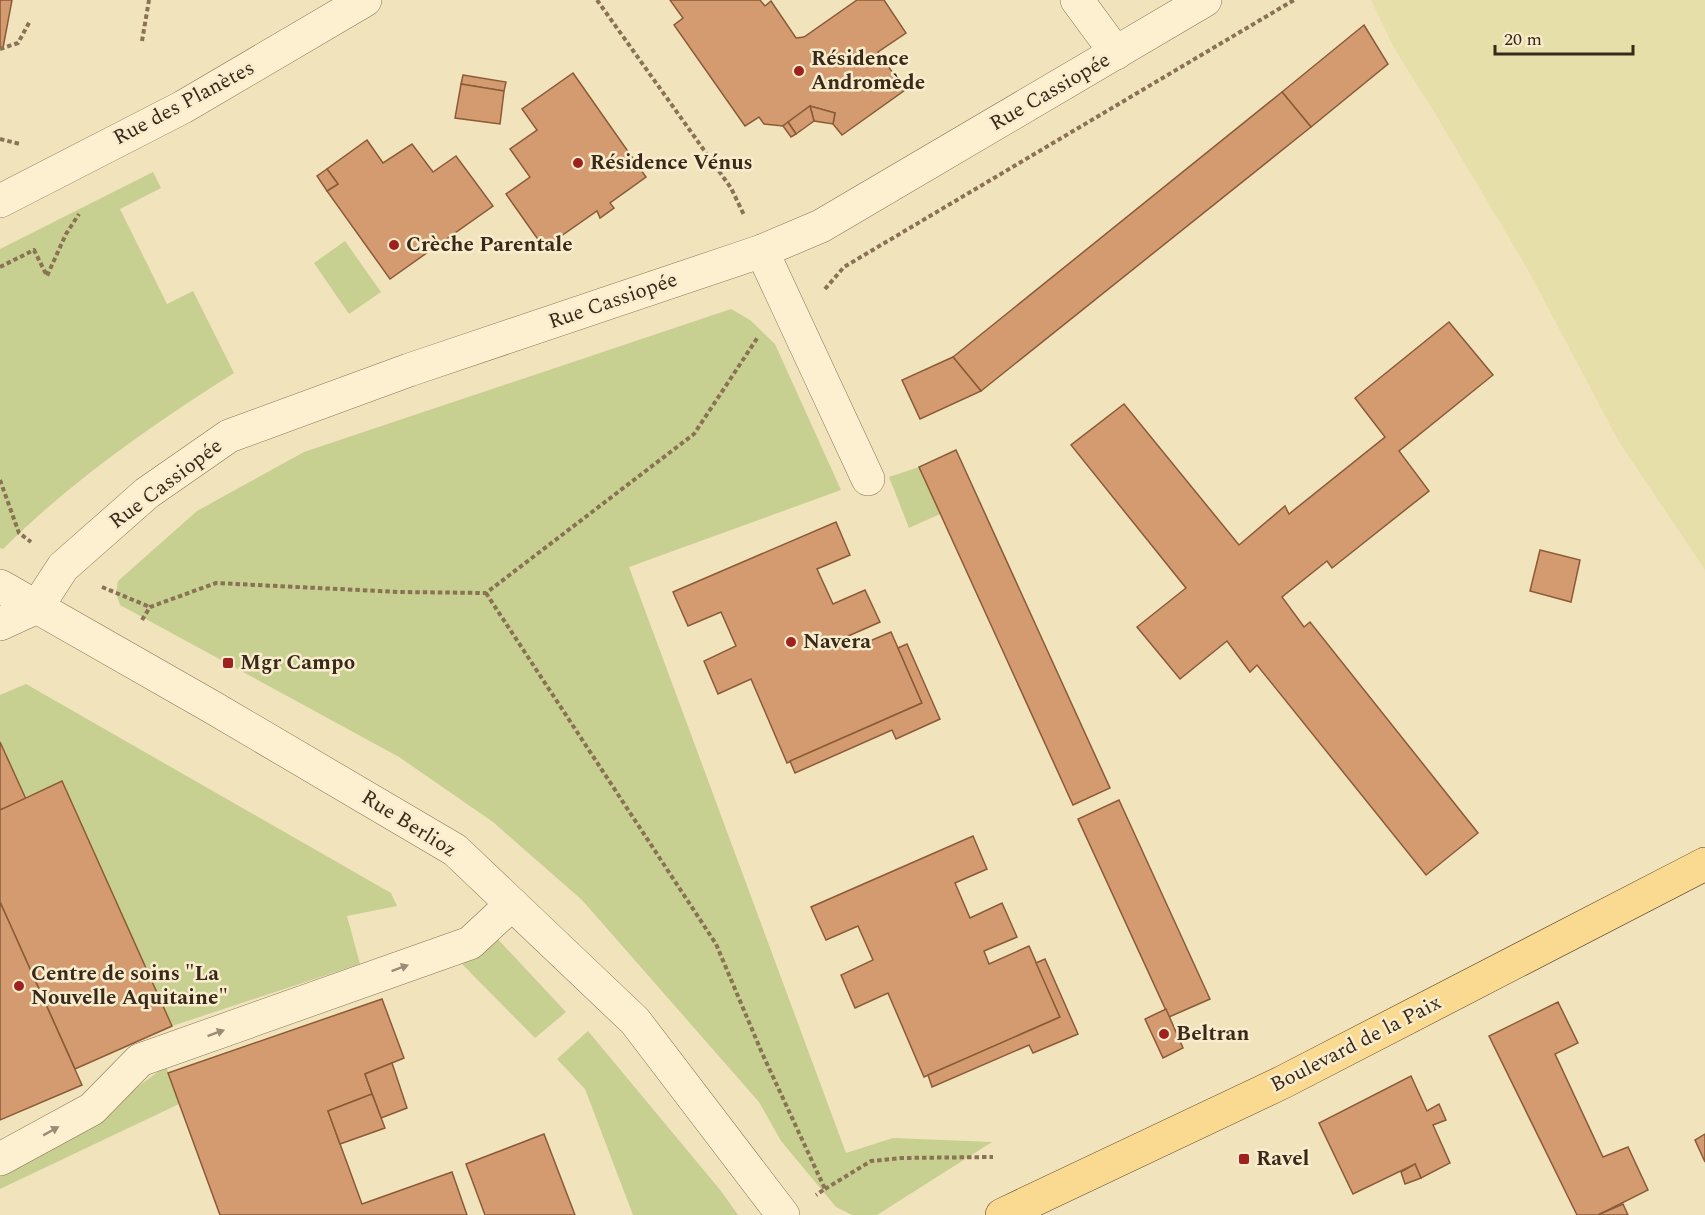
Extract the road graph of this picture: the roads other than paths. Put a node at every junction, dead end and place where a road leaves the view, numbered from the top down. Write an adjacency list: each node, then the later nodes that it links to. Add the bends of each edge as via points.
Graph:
1 (365, 0): 5 (street, Rue des Planètes, via 183,107)
2 (1077, 0): 4 (street)
3 (1205, 0): 4 (street, Rue Cassiopée)
4 (1116, 53): 6 (street, Rue Cassiopée, via 821,226)
5 (0, 201)
6 (762, 250): 7 (street); 9 (street, Rue Cassiopée, via 409,370 229,436 147,493 63,567)
7 (868, 479)
8 (0, 586): 9 (street, Rue Berlioz)
9 (37, 607): 10 (street); 12 (street, Rue Berlioz, via 455,850)
10 (0, 624)
11 (1705, 864): 15 (main road, Boulevard de la Paix, via 1283,1082)
12 (512, 904): 13 (street, one-way to 12, via 92,1109 140,1060 470,943); 14 (street, Rue Berlioz, via 635,1021)
13 (0, 1159)
14 (783, 1215)
15 (1002, 1215)

